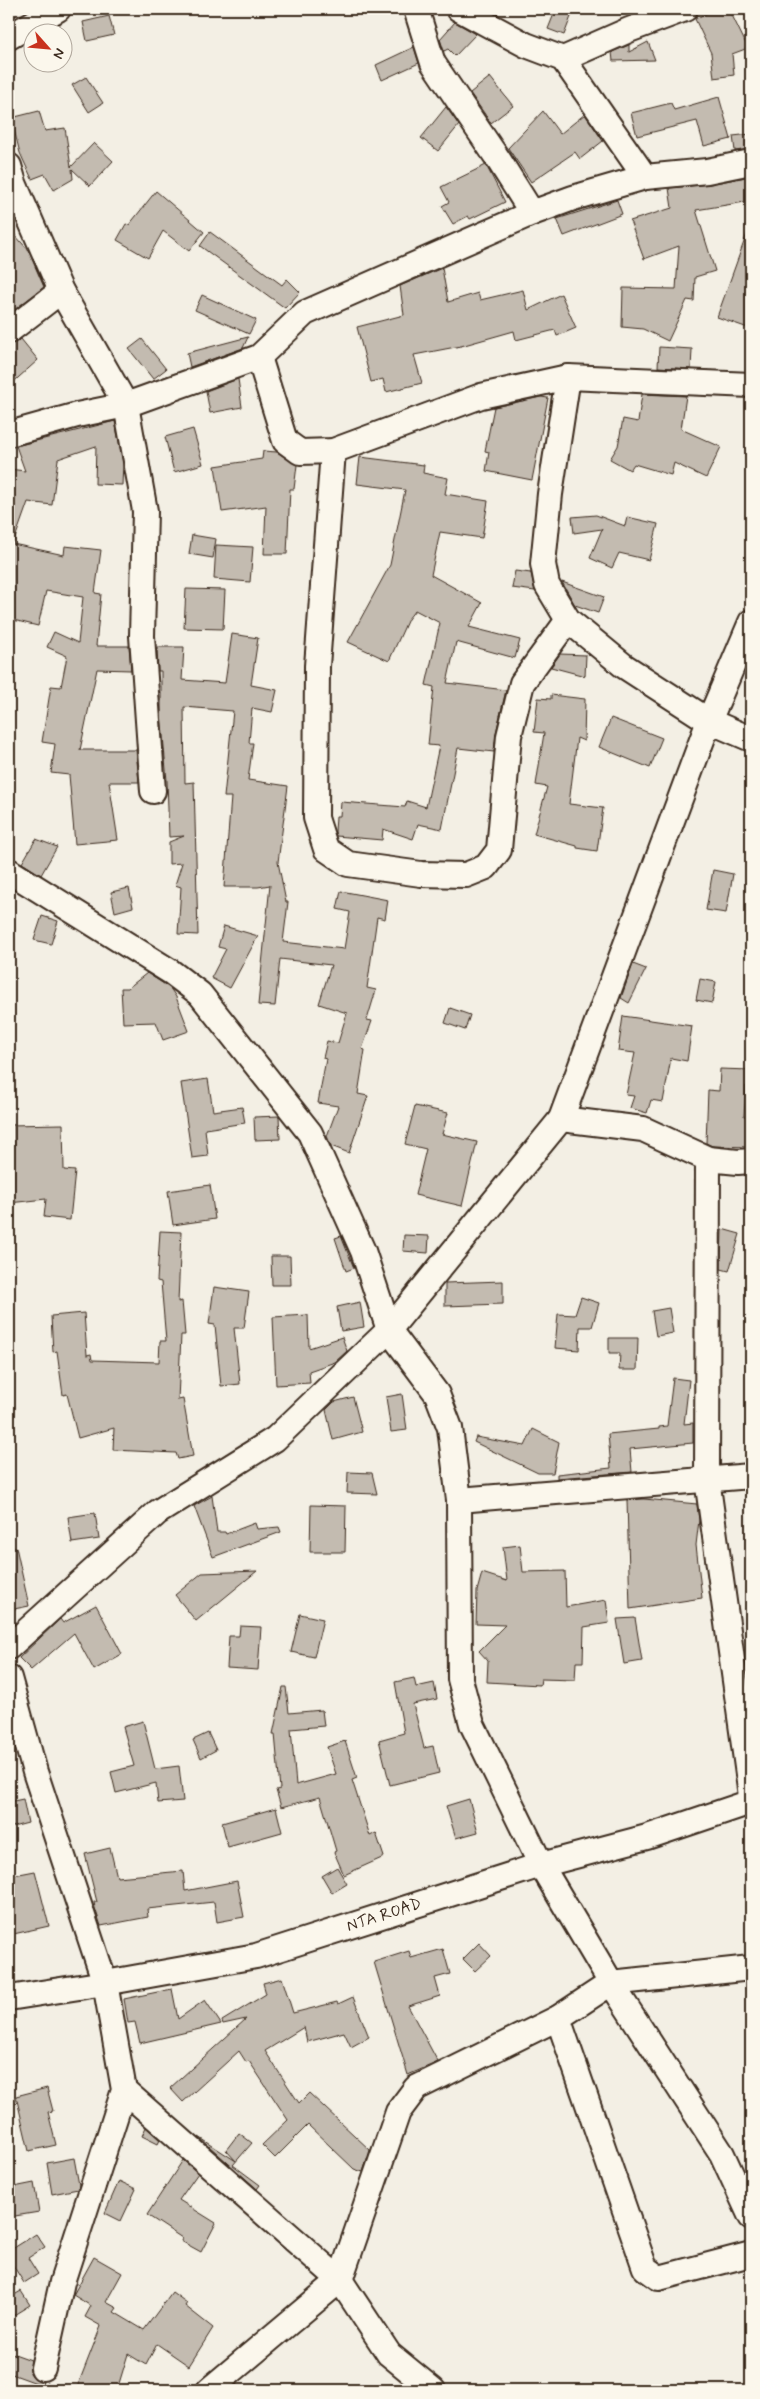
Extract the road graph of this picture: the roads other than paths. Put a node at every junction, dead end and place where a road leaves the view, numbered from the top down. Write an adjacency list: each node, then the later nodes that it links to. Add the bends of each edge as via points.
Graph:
1 (58, 9): 5 (street)
2 (416, 9): 10 (street, via 433,63)
3 (459, 9): 6 (street, via 526,45)
4 (685, 9): 6 (street)
5 (9, 36)
6 (564, 59): 9 (street)
7 (751, 162): 9 (street, via 707,172)
8 (9, 166): 11 (street)
9 (645, 177): 10 (street)
10 (532, 213): 13 (street, via 305,313)
11 (61, 291): 12 (street); 16 (street)
12 (9, 331)
13 (259, 357): 16 (street); 18 (street, via 285,441 300,452)
14 (568, 377): 15 (street); 18 (street, via 481,396); 19 (street, via 543,564 547,585)
15 (751, 385)
16 (126, 405): 17 (street); 23 (street, via 145,511 142,636)
17 (9, 434)
18 (333, 451): 19 (street, via 317,666 316,818 326,849 348,864 420,874 466,875 486,867 499,850 509,736 522,683)
19 (568, 620): 21 (street, via 624,666)
20 (751, 622): 21 (street)
21 (709, 721): 22 (street); 25 (street)
22 (751, 739)
23 (153, 791)
24 (9, 871): 28 (street, via 171,972 200,994 310,1133 363,1251)
25 (560, 1118): 26 (street, via 643,1128); 28 (street)
26 (708, 1159): 27 (street); 30 (street)
27 (751, 1161)
28 (389, 1330): 31 (street, via 437,1394 450,1428); 32 (street, via 276,1439 158,1512)
29 (751, 1476): 30 (street)
30 (707, 1480): 31 (street); 34 (street)
31 (459, 1500): 36 (street, via 460,1679 472,1724)
32 (9, 1647)
33 (9, 1678): 39 (street)
34 (751, 1796)
35 (751, 1802): 36 (street, NTA ROAD, via 647,1837)
36 (541, 1865): 38 (street); 39 (street, NTA ROAD, via 256,1956)
37 (751, 1968): 38 (street)
38 (611, 1983): 41 (street); 43 (street, via 722,2154)
39 (105, 1984): 40 (street, NTA ROAD); 42 (street)
40 (9, 1998)
41 (558, 2018): 44 (street, via 645,2268 660,2278); 45 (street, via 416,2088 398,2112)
42 (124, 2090): 45 (street); 46 (street, via 62,2282)
43 (751, 2217)
44 (751, 2254)
45 (340, 2280): 47 (street); 48 (street, via 389,2354)
46 (43, 2368)
47 (208, 2390)
48 (432, 2390)

